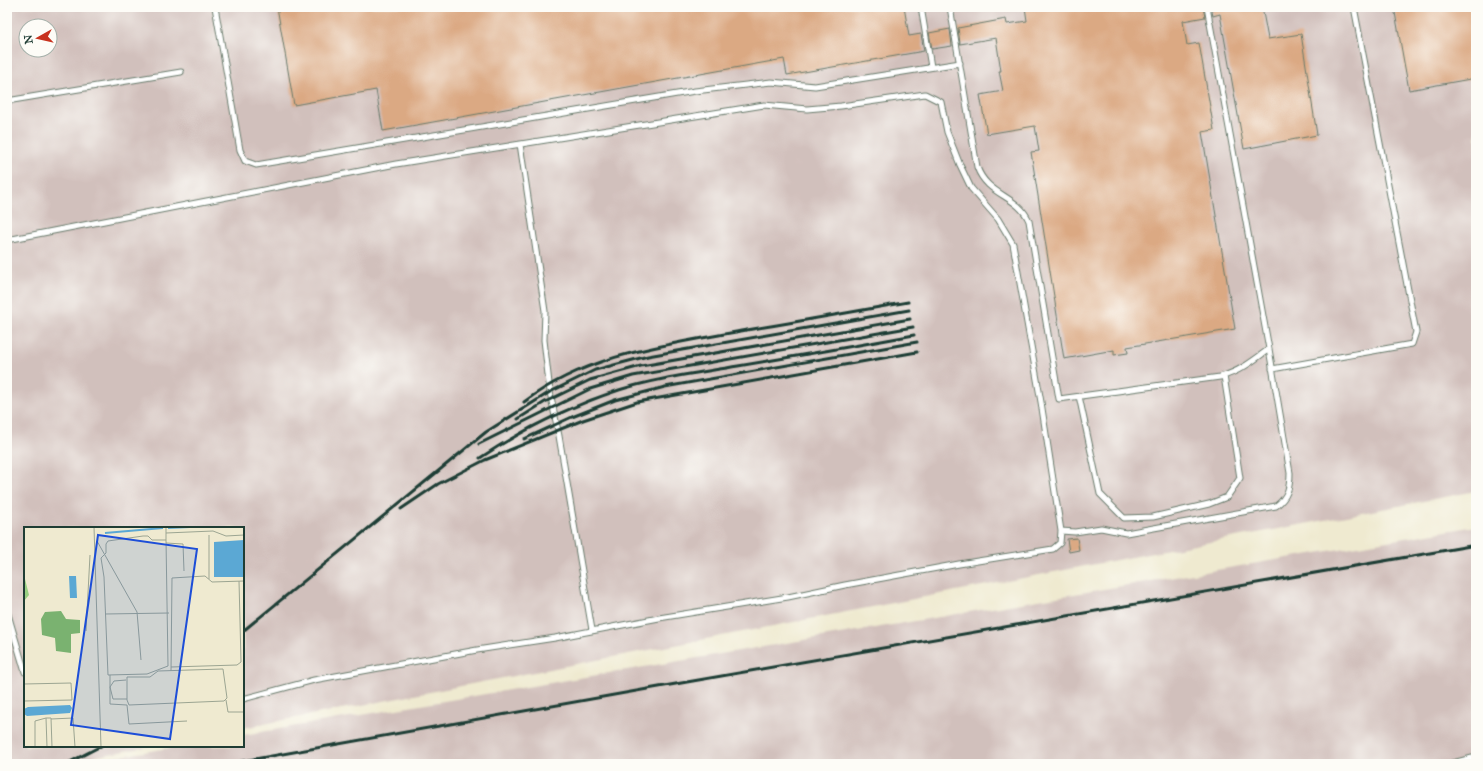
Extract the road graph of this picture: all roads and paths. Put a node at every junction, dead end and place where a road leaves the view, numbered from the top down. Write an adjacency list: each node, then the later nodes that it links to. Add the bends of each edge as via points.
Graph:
1 (215, 7): 7 (lane, via 240,150 245,161 256,165 695,91 771,82 815,86)
2 (921, 7): 7 (lane)
3 (950, 7): 6 (lane)
4 (1208, 7): 12 (lane)
5 (1354, 7): 13 (lane, via 1416,332 1412,344)
6 (960, 63): 7 (lane); 15 (lane, via 980,176 991,188 1022,209 1029,221 1059,398)
7 (931, 67)
8 (181, 72): 9 (lane)
9 (7, 101)
10 (520, 144): 11 (lane, via 396,164); 16 (lane, via 764,105 807,109 925,94 941,102 946,132 971,188 998,219 1013,244); 18 (lane, via 546,311 544,340 550,392)
11 (7, 240)
12 (1269, 350): 13 (lane); 14 (lane, via 1233,374)
13 (1272, 368): 16 (lane, via 1290,473 1288,493 1283,501 1276,506 1126,533 1101,528 1075,532)
14 (1224, 376): 15 (lane); 15 (lane, via 1240,478 1227,497 1209,504 1153,517 1124,518 1100,494)
15 (1079, 396)
16 (1061, 531): 18 (lane, via 1060,543 1053,549)
17 (7, 611): 19 (lane)
18 (592, 630): 20 (lane, via 314,680)
19 (24, 669)
20 (244, 699)
21 (1476, 758): 22 (lane)
22 (1449, 764)

